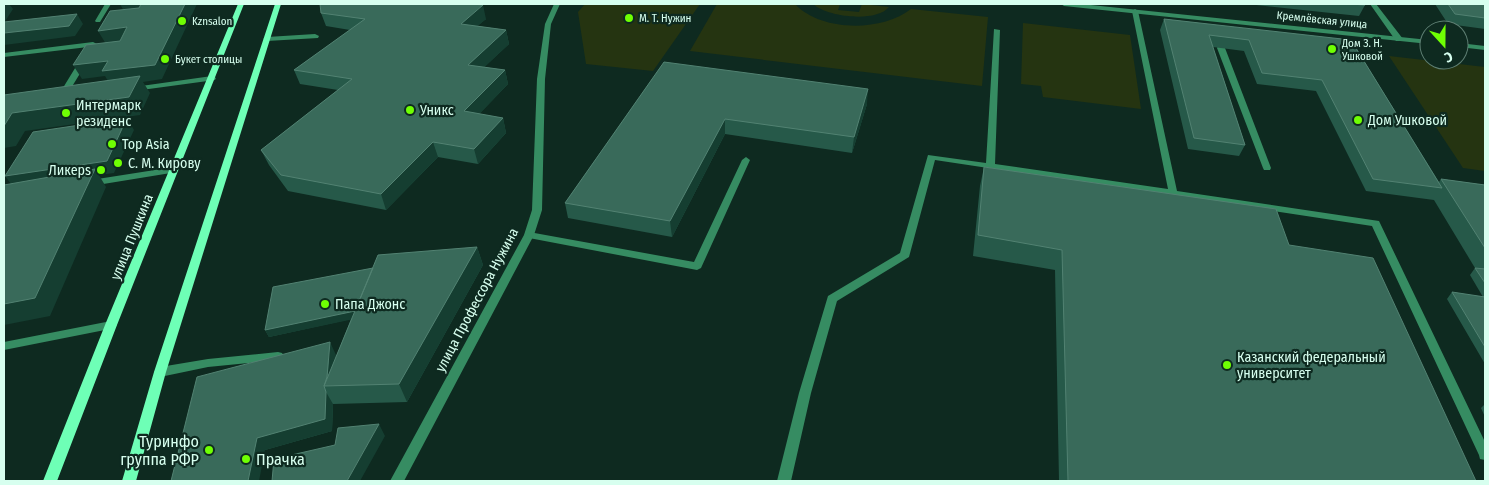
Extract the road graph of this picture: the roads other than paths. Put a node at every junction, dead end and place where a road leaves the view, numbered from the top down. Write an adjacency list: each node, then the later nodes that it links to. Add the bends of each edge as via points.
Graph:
1 (108, 4): 9 (street)
2 (241, 4): 20 (main road, улица Пушкина)
3 (278, 4): 13 (main road)
4 (557, 4): 29 (street, улица Профессора Нужина, via 548,24 541,79 537,210)
5 (1064, 4): 7 (street, Кремлёвская улица)
6 (1373, 4): 14 (street)
7 (1135, 11): 8 (street, Кремлёвская улица); 28 (street)
8 (1209, 19): 11 (street); 14 (street, Кремлёвская улица)
9 (98, 21)
10 (996, 30): 24 (street)
11 (1214, 30)
12 (315, 36): 13 (street)
13 (267, 39): 33 (main road)
14 (1399, 39): 15 (street, Кремлёвская улица)
15 (1419, 41)
16 (1469, 47): 18 (street)
17 (1220, 48): 25 (street)
18 (1485, 48)
19 (4, 55): 22 (street, via 93,44 62,97)
20 (212, 78): 21 (street); 26 (main road, улица Пушкина)
21 (125, 90)
22 (71, 96)
23 (746, 160): 29 (street, via 697,266)
24 (990, 166): 28 (street); 38 (street, via 931,157 905,255 832,299)
25 (1267, 168)
26 (174, 170): 27 (street); 30 (main road, улица Пушкина)
27 (82, 184)
28 (1173, 193): 34 (street, via 1376,223)
29 (530, 235): 37 (street, улица Профессора Нужина)
30 (110, 325): 31 (street); 35 (main road, улица Пушкина)
31 (4, 346)
32 (278, 356): 33 (street)
33 (160, 372): 36 (main road)
34 (1485, 455)
35 (50, 481)
36 (129, 481)
37 (397, 481)
38 (784, 481)

